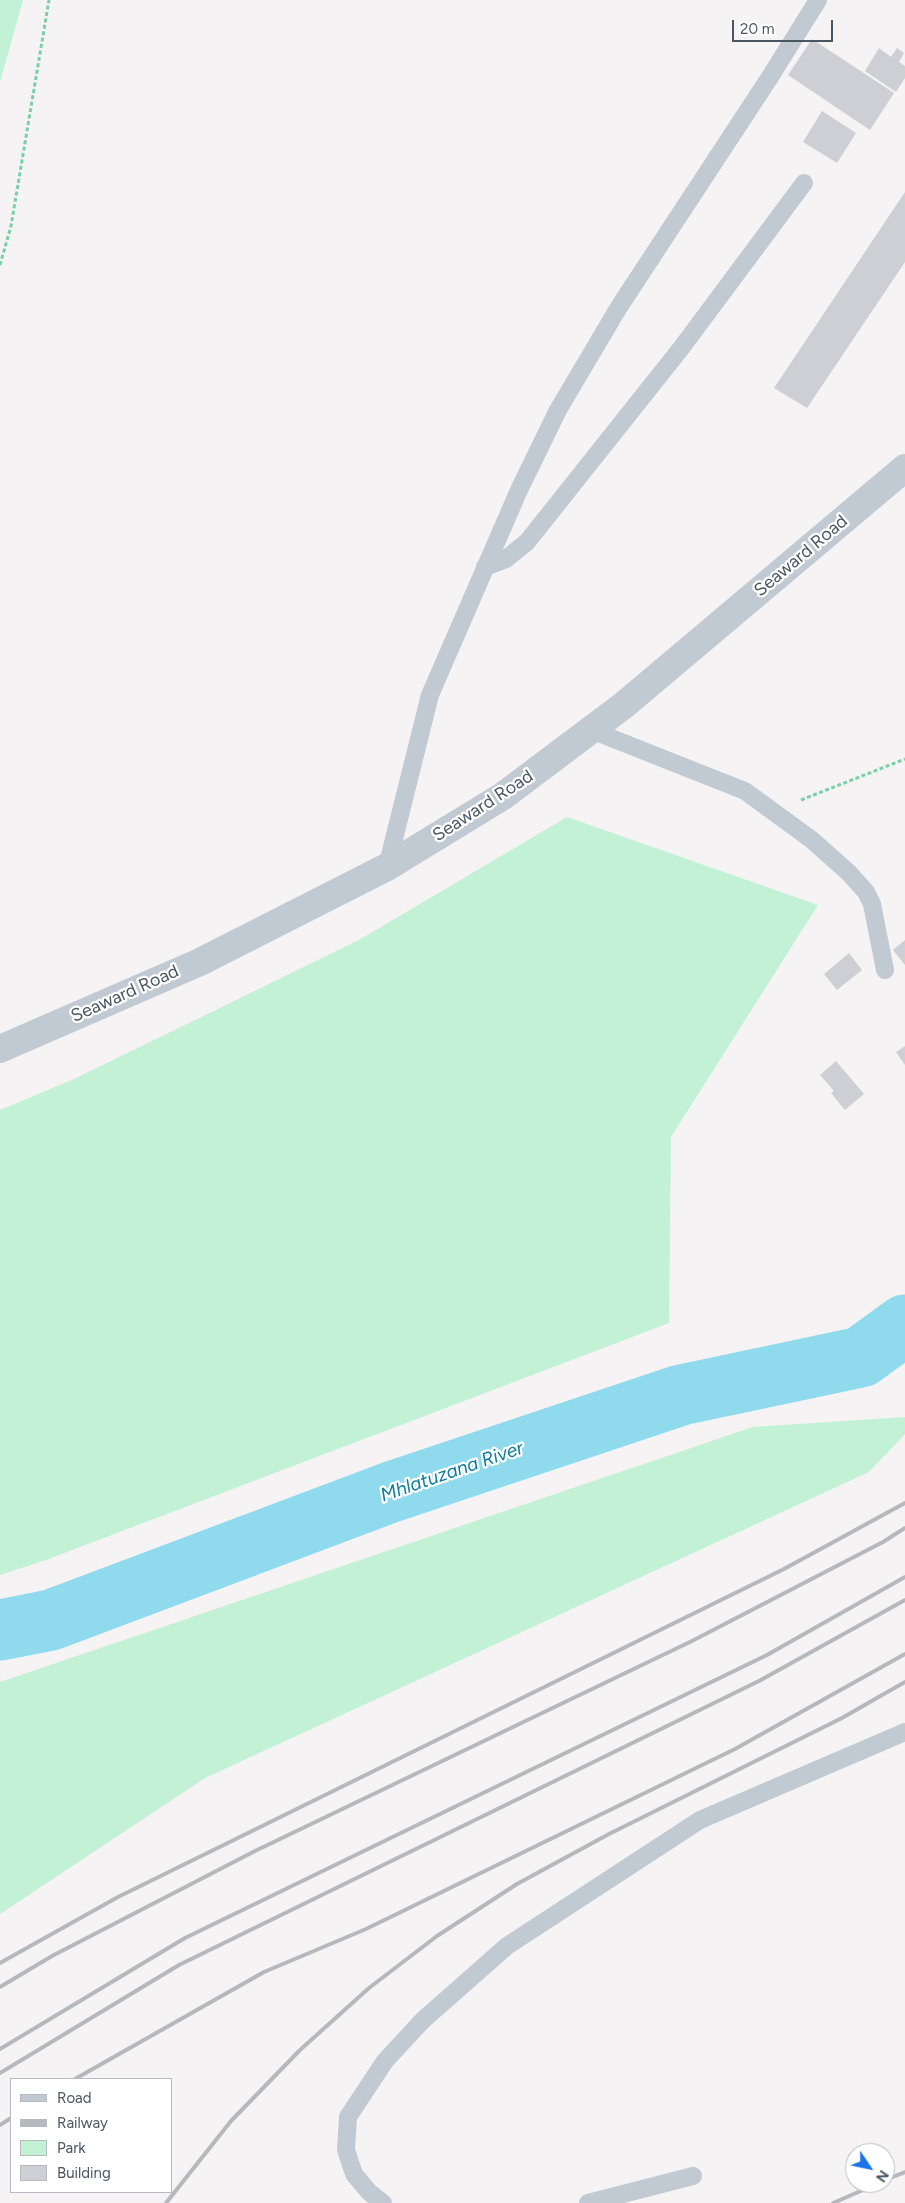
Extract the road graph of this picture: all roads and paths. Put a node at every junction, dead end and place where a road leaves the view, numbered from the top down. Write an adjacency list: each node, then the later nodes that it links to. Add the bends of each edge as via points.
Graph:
1 (49, 0): 4 (path, via 11,226)
2 (818, 0): 6 (lane, via 619,307 518,490)
3 (804, 183): 6 (lane, via 682,346 527,542 506,559)
4 (0, 265)
5 (905, 468): 7 (street, Seaward Road)
6 (485, 567): 10 (lane, via 430,695)
7 (592, 730): 9 (lane, via 745,791); 10 (street, Seaward Road, via 503,796)
8 (905, 759): 9 (path)
9 (772, 810): 11 (lane, via 849,872 866,892 872,904)
10 (387, 867): 12 (street, Seaward Road, via 200,962)
11 (885, 970)
12 (0, 1049)
13 (905, 1732): 15 (lane, via 700,1820 508,1946 423,2020 385,2060 348,2117 346,2150 354,2174)
14 (693, 2176): 16 (lane)
15 (383, 2203)
16 (588, 2203)

